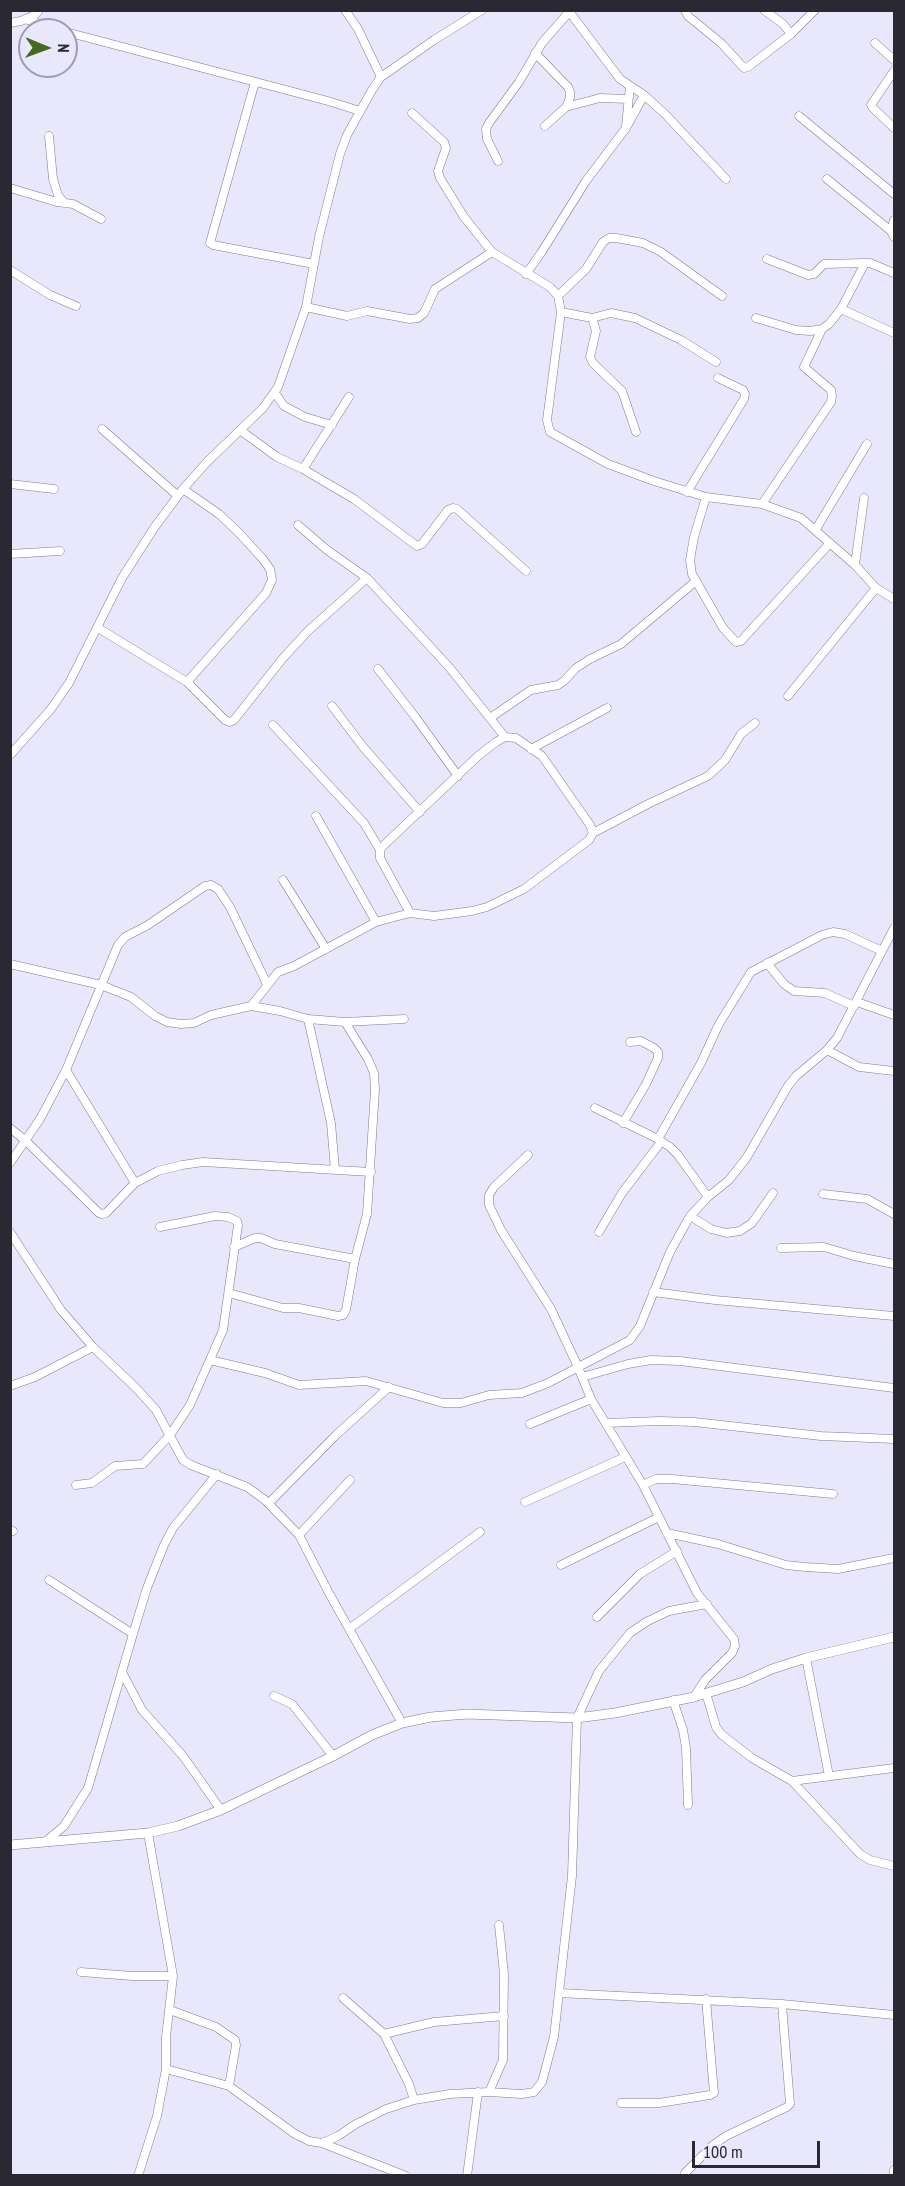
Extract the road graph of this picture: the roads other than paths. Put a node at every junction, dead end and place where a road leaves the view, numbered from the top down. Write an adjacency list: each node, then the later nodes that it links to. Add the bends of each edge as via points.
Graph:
1 (345, 10): 13 (street)
2 (482, 10): 13 (street)
3 (685, 10): 7 (street, via 744,68)
4 (764, 10): 7 (street)
5 (815, 10): 7 (street)
6 (568, 11): 10 (street); 15 (street, via 620,79)
7 (790, 34)
8 (78, 35): 14 (street)
9 (875, 43): 11 (street)
10 (536, 54): 18 (street, via 568,87 570,98); 26 (street, via 486,129)
11 (894, 60)
12 (894, 71): 24 (street, via 871,105)
13 (381, 77): 19 (street)
14 (255, 82): 19 (street); 38 (street, via 210,243)
15 (630, 86): 16 (street); 17 (street)
16 (644, 95): 23 (street); 27 (street)
17 (628, 99): 18 (street, via 600,98); 23 (street)
18 (566, 107): 22 (street)
19 (360, 111): 38 (street, via 340,154)
20 (412, 113): 35 (street, via 444,142 440,178)
21 (799, 116): 30 (street)
22 (544, 126)
23 (626, 128): 41 (street, via 586,181)
24 (894, 128)
25 (48, 136): 31 (street, via 53,178)
26 (498, 161)
27 (726, 179)
28 (827, 179): 34 (street)
29 (10, 188): 31 (street)
30 (894, 194)
31 (63, 202): 32 (street)
32 (100, 219)
33 (894, 220): 34 (street)
34 (893, 234)
35 (492, 252): 41 (street); 45 (street, via 435,289 424,313 417,318 368,311 347,315)
36 (768, 259): 37 (street, via 808,275 824,264)
37 (865, 263): 40 (street); 46 (street)
38 (314, 264): 45 (street)
39 (10, 270): 44 (street)
40 (894, 273)
41 (526, 274): 42 (street)
42 (558, 296): 43 (street, via 586,269 609,238 643,243 661,252); 47 (street)
43 (722, 296)
44 (76, 306)
45 (306, 307): 54 (street)
46 (840, 309): 50 (street); 51 (street)
47 (561, 312): 48 (street); 65 (street, via 547,420 550,432 608,464)
48 (592, 318): 52 (street, via 611,313 635,318); 59 (street, via 596,331 590,357 622,391)
49 (756, 318): 50 (street, via 796,330)
50 (822, 329): 68 (street, via 804,367 831,390 831,402)
51 (894, 333)
52 (716, 362)
53 (718, 378): 65 (street, via 743,390 744,399)
54 (274, 393): 56 (street, via 284,406); 58 (street)
55 (349, 397): 56 (street)
56 (332, 425): 61 (street)
57 (102, 429): 64 (street)
58 (240, 430): 61 (street, via 268,451); 64 (street)
59 (636, 432)
60 (867, 444): 70 (street)
61 (303, 469): 75 (street, via 354,499 417,546 448,510 457,509)
62 (10, 484): 63 (street)
63 (54, 489)
64 (181, 492): 80 (street, via 135,555); 82 (street, via 219,514 238,532 270,569 272,580 266,593)
65 (687, 492): 66 (street)
66 (706, 497): 68 (street); 77 (street, via 690,560)
67 (864, 498): 74 (street)
68 (762, 504): 70 (street, via 801,518)
69 (298, 525): 76 (street)
70 (816, 529): 71 (street)
71 (830, 543): 74 (street); 77 (street, via 740,642 734,641 723,628)
72 (60, 551): 73 (street)
73 (10, 554)
74 (855, 565): 78 (street)
75 (526, 571)
76 (367, 578): 82 (street, via 282,658 234,720 225,720); 86 (street)
77 (696, 581): 86 (street, via 621,644 576,668 558,685 531,690)
78 (876, 588): 79 (street); 83 (street)
79 (894, 599)
80 (98, 628): 82 (street); 91 (street, via 57,700)
81 (378, 669): 92 (street)
82 (187, 682)
83 (788, 696)
84 (332, 706): 93 (street)
85 (607, 708): 90 (street)
86 (490, 718): 89 (street)
87 (755, 723): 95 (street, via 741,734 725,760 708,776)
88 (273, 725): 96 (street, via 364,823)
89 (505, 737): 90 (street, via 516,738); 92 (street)
90 (531, 749): 95 (street, via 542,756)
91 (10, 755)
92 (458, 776): 93 (street)
93 (420, 812): 96 (street)
94 (316, 816): 99 (street)
95 (593, 833): 98 (street, via 559,864 505,899 454,915)
96 (380, 850): 98 (street, via 380,858)
97 (283, 880): 101 (street)
98 (410, 913): 99 (street)
99 (376, 922): 101 (street)
100 (894, 928): 102 (street)
101 (326, 949): 105 (street, via 278,972)
102 (882, 951): 103 (street, via 833,932); 107 (street)
103 (766, 963): 107 (street, via 794,992 825,993); 120 (street, via 746,977)
104 (10, 964): 106 (street)
105 (267, 984): 106 (street, via 230,907 211,885 125,937); 108 (street)
106 (101, 985): 108 (street, via 131,997 167,1022 181,1024); 115 (street)
107 (855, 1004): 109 (street); 114 (street)
108 (251, 1006): 110 (street)
109 (894, 1015)
110 (308, 1019): 112 (street); 124 (street, via 331,1123)
111 (404, 1019): 112 (street)
112 (345, 1022): 125 (street, via 374,1073)
113 (630, 1042): 118 (street, via 642,1041 658,1052 646,1084)
114 (827, 1050): 116 (street, via 859,1067); 129 (street, via 796,1076 747,1157 729,1180)
115 (66, 1070): 121 (street); 126 (street)
116 (894, 1071)
117 (595, 1108): 118 (street)
118 (623, 1123): 120 (street)
119 (10, 1128): 121 (street)
120 (659, 1140): 129 (street, via 678,1155); 134 (street)
121 (26, 1141): 123 (street); 126 (street, via 99,1213 106,1213)
122 (528, 1155): 144 (street, via 494,1187 489,1205 551,1309)
123 (10, 1163)
124 (335, 1170): 125 (street); 126 (street, via 203,1162 158,1171)
125 (370, 1172): 137 (street, via 367,1214)
126 (135, 1183)
127 (773, 1193): 131 (street, via 752,1223 740,1231 711,1229)
128 (823, 1194): 130 (street, via 867,1199)
129 (708, 1197): 131 (street)
130 (894, 1214)
131 (690, 1216): 139 (street)
132 (160, 1227): 135 (street, via 228,1217 238,1225)
133 (10, 1232): 142 (street, via 62,1310)
134 (599, 1232)
135 (234, 1247): 137 (street, via 261,1238); 140 (street)
136 (781, 1248): 138 (street, via 824,1247)
137 (355, 1259): 140 (street, via 343,1315 283,1308)
138 (894, 1264)
139 (653, 1292): 141 (street); 144 (street, via 635,1335)
140 (229, 1293): 143 (street, via 223,1330)
141 (894, 1316)
142 (93, 1347): 146 (street); 152 (street, via 150,1402)
143 (210, 1360): 147 (street, via 299,1385 366,1381); 152 (street, via 190,1406)
144 (578, 1367): 145 (street); 147 (street, via 522,1393 489,1395 461,1403 443,1403)
145 (582, 1377): 148 (street, via 651,1360 680,1361); 149 (street)
146 (10, 1386)
147 (389, 1387): 161 (street)
148 (894, 1388)
149 (591, 1399): 150 (street); 151 (street)
150 (530, 1424)
151 (606, 1424): 153 (street, via 694,1422 821,1436); 154 (street)
152 (170, 1435): 155 (street, via 183,1460); 157 (street, via 141,1465 115,1466 92,1483)
153 (894, 1439)
154 (625, 1457): 158 (street); 160 (street)
155 (217, 1474): 161 (street, via 247,1486); 173 (street, via 173,1528 147,1588)
156 (350, 1480): 165 (street)
157 (76, 1485)
158 (643, 1485): 159 (street, via 672,1479); 162 (street)
159 (833, 1494)
160 (525, 1502)
161 (269, 1503): 165 (street)
162 (659, 1517): 164 (street); 168 (street)
163 (480, 1532): 172 (street)
164 (667, 1533): 166 (street); 167 (street, via 786,1565 838,1569)
165 (299, 1535): 172 (street)
166 (677, 1551): 170 (street); 171 (street, via 640,1574)
167 (894, 1558)
168 (561, 1565)
169 (49, 1580): 173 (street)
170 (706, 1604): 179 (street, via 728,1629 735,1646); 181 (street, via 669,1611 630,1633 599,1671)
171 (597, 1617)
172 (349, 1629): 182 (street)
173 (133, 1634): 176 (street)
174 (894, 1637): 175 (street)
175 (806, 1658): 177 (street); 185 (street)
176 (122, 1672): 188 (street, via 142,1710 183,1756); 190 (street, via 88,1788 64,1826)
177 (706, 1693): 179 (street); 186 (street, via 722,1735)
178 (274, 1696): 183 (street, via 292,1704)
179 (694, 1697): 180 (street)
180 (673, 1700): 181 (street); 187 (street, via 686,1748)
181 (578, 1718): 182 (street, via 468,1714); 196 (street, via 572,1876)
182 (402, 1723): 183 (street)
183 (333, 1756): 188 (street)
184 (894, 1768): 185 (street)
185 (829, 1776): 186 (street)
186 (792, 1781): 192 (street, via 860,1854)
187 (688, 1805)
188 (221, 1810): 189 (street)
189 (148, 1833): 190 (street); 195 (street)
190 (43, 1843): 191 (street)
191 (10, 1845)
192 (894, 1866)
193 (499, 1925): 202 (street)
194 (81, 1972): 195 (street)
195 (172, 1976): 200 (street)
196 (559, 1993): 198 (street); 207 (street, via 554,2037 542,2082 534,2092)
197 (343, 1998): 203 (street)
198 (706, 1999): 199 (street); 209 (street, via 714,2093 659,2103)
199 (782, 2004): 201 (street); 212 (street, via 790,2103 726,2136)
200 (170, 2010): 204 (street); 205 (street, via 216,2027 235,2040)
201 (894, 2015)
202 (504, 2016): 203 (street, via 434,2022); 207 (street, via 503,2061)
203 (384, 2034): 208 (street)
204 (166, 2068): 205 (street); 213 (street, via 154,2129)
205 (229, 2086): 210 (street, via 295,2134)
206 (478, 2092): 207 (street); 208 (street); 215 (street)
207 (489, 2092)
208 (414, 2100): 210 (street, via 386,2109)
209 (621, 2103)
210 (322, 2143): 214 (street)
211 (894, 2170): 216 (street)
212 (685, 2173)
213 (138, 2175)
214 (406, 2175)
215 (467, 2175)
216 (893, 2175)

